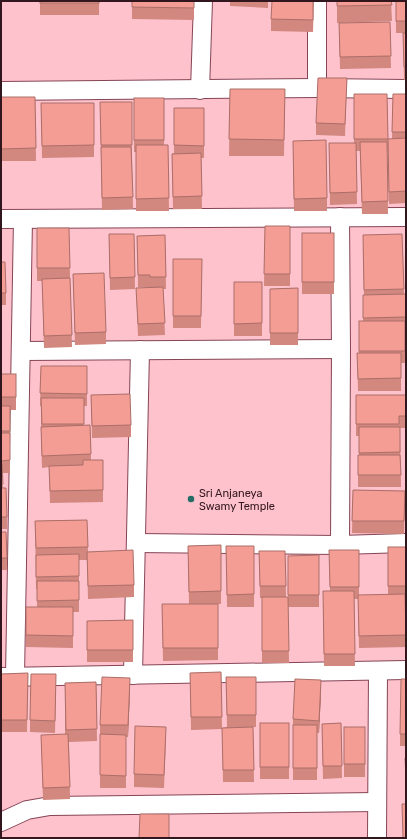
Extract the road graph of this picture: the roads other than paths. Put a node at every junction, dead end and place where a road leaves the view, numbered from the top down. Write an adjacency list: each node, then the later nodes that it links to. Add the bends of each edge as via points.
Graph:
1 (203, 1): 5 (street)
2 (317, 1): 3 (street)
3 (317, 88): 4 (street); 5 (street)
4 (406, 89)
5 (200, 90): 6 (street)
6 (1, 91)
7 (406, 217): 8 (street)
8 (340, 218): 10 (street); 11 (street)
9 (1, 219): 10 (street)
10 (23, 219): 13 (street)
11 (341, 349): 12 (street); 16 (street)
12 (140, 350): 13 (street); 14 (street)
13 (21, 351): 20 (street)
14 (136, 543): 16 (street); 19 (street)
15 (406, 543): 16 (street)
16 (340, 545)
17 (406, 670): 18 (street)
18 (378, 671): 19 (street); 21 (street)
19 (134, 675): 20 (street)
20 (8, 677)
21 (377, 802): 22 (street, via 50,806 28,810); 23 (street)
22 (1, 822)
23 (376, 838)

